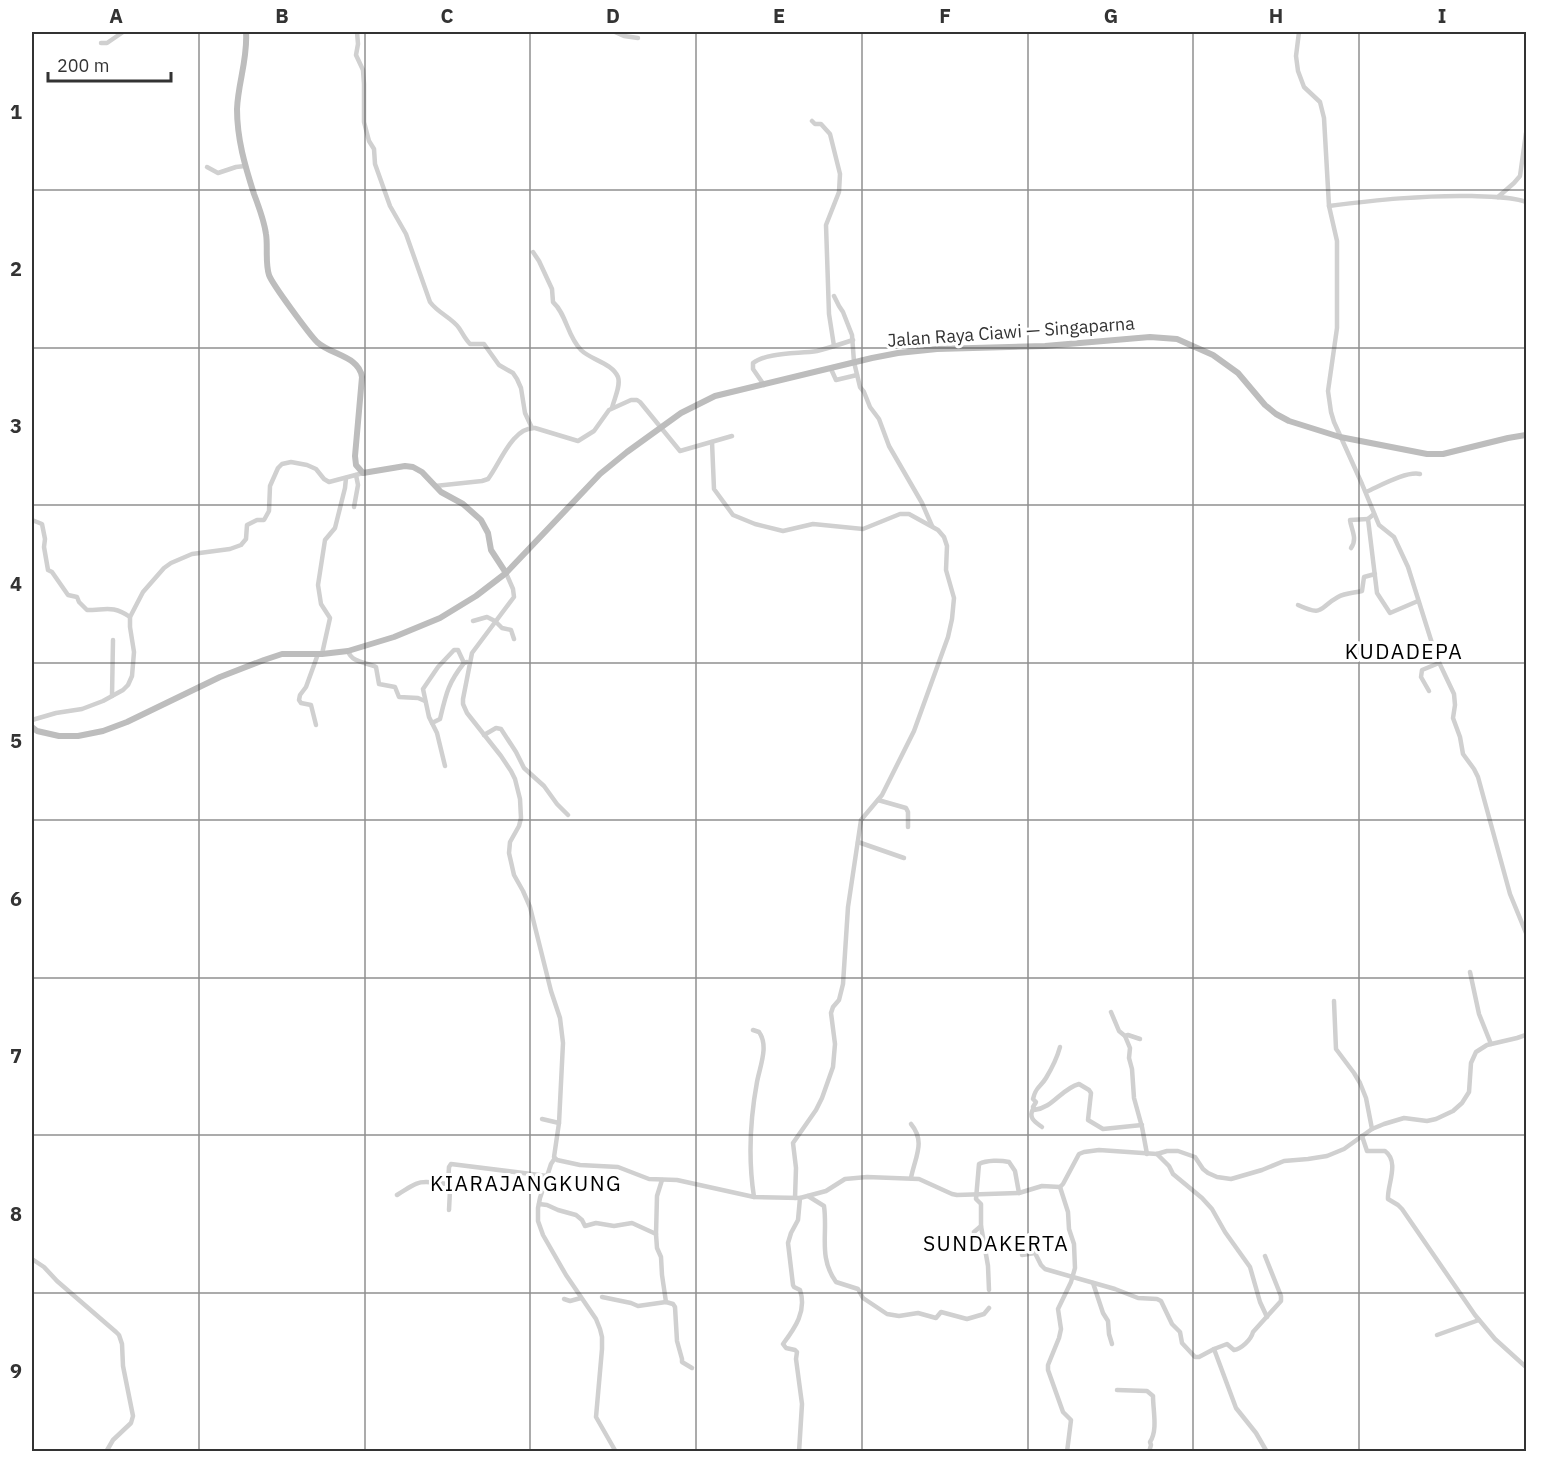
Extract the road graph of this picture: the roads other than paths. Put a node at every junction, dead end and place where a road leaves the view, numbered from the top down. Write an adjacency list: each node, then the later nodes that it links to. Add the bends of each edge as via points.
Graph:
1 (123, 32): 7 (street)
2 (246, 32): 10 (main road, via 237,109)
3 (357, 32): 25 (street, via 356,55 363,69 364,122 375,164 430,302 458,327 470,344 484,344 500,365 516,377)
4 (615, 32): 6 (street)
5 (1299, 32): 14 (street, via 1298,71 1304,87 1320,102 1324,118)
6 (638, 38)
7 (101, 43)
8 (812, 121): 18 (street, via 830,134 840,174 826,225)
9 (1527, 133): 12 (street, via 1520,176)
10 (245, 166): 11 (street, via 218,173); 30 (main road, via 266,233 270,278 315,340 355,363 360,370 355,461)
11 (207, 167)
12 (1498, 197): 13 (street); 14 (street, via 1390,198)
13 (1527, 202)
14 (1329, 206): 28 (street, via 1338,261 1337,328 1328,394)
15 (533, 252): 23 (street, via 573,341 583,352 615,371 619,381)
16 (834, 296): 17 (street)
17 (853, 340): 18 (street); 19 (street)
18 (834, 346): 22 (street, via 757,360 753,367)
19 (854, 362): 20 (main road, Jalan Raya Ciawi — Singaparna); 21 (street); 28 (main road, Jalan Raya Ciawi — Singaparna, via 898,353 958,348 1150,337 1177,339 1213,355 1238,373 1265,405 1282,418)
20 (831, 369): 21 (street, via 836,380); 22 (main road, Jalan Raya Ciawi — Singaparna)
21 (857, 375): 39 (street)
22 (764, 385): 24 (main road, Jalan Raya Ciawi — Singaparna, via 708,399)
23 (612, 408): 24 (street, via 638,400); 25 (street, via 594,431 578,441)
24 (662, 427): 29 (street, via 680,451); 41 (main road, Jalan Raya Ciawi — Singaparna, via 600,474)
25 (532, 428): 33 (street, via 508,446 488,479)
26 (1527, 435): 28 (main road, Jalan Raya Ciawi — Singaparna, via 1443,454)
27 (732, 436): 29 (street)
28 (1340, 437): 34 (street)
29 (712, 442): 39 (street, via 715,490 732,514 755,524 783,531 813,524 861,529 907,513)
30 (360, 474): 32 (street); 33 (main road, via 413,467); 35 (street)
31 (1420, 474): 34 (street, via 1386,482)
32 (346, 478): 45 (street, via 327,481 305,464 291,462 280,466 270,486 267,515 264,520 247,525 245,542 230,549 192,554 166,566 143,592); 51 (street, via 338,517 325,540 320,565 321,604 330,618)
33 (435, 486): 41 (main road, via 481,520 491,550)
34 (1366, 492): 36 (street)
35 (354, 507)
36 (1374, 514): 38 (street); 43 (street, via 1378,525 1393,536 1400,548)
37 (32, 519): 45 (street, via 43,526 48,569 68,595 78,597 87,610 114,609)
38 (1368, 519): 40 (street, via 1350,520 1352,546); 42 (street)
39 (932, 526): 63 (street, via 946,543 946,570 954,598 952,619 914,731)
40 (1360, 546)
41 (506, 573): 47 (street, via 514,597); 50 (main road, Jalan Raya Ciawi — Singaparna, via 440,618)
42 (1374, 574): 43 (street, via 1377,595 1389,613); 44 (street, via 1364,577 1362,591 1340,596 1321,610)
43 (1418, 601): 53 (street)
44 (1298, 604)
45 (130, 617): 55 (street, via 132,676 128,685)
46 (473, 621): 47 (street, via 485,616)
47 (495, 621): 48 (street, via 511,630); 52 (street)
48 (514, 639)
49 (113, 640): 55 (street)
50 (348, 651): 51 (main road, Jalan Raya Ciawi — Singaparna); 56 (street, via 356,660 376,667 381,685 394,687 398,696)
51 (320, 654): 59 (street, via 299,700 311,705); 60 (main road, Jalan Raya Ciawi — Singaparna, via 280,655 220,677 103,730 59,736)
52 (467, 662): 56 (street, via 458,650 451,652 423,689); 58 (street, via 449,685 440,719); 61 (street, via 463,704)
53 (1439, 663): 54 (street, via 1422,670 1421,677); 68 (street, via 1454,693 1453,718 1462,753 1478,777 1510,894)
54 (1429, 691)
55 (112, 696): 57 (street, via 82,709)
56 (425, 701): 58 (street)
57 (32, 720)
58 (432, 723): 62 (street)
59 (316, 725)
60 (32, 727)
61 (484, 735): 64 (street, via 501,729 523,766); 80 (street, via 515,779 520,799 521,818 510,842 510,853 514,876 530,907 560,1018 563,1042)
62 (445, 766)
63 (878, 800): 65 (street, via 906,808); 66 (street, via 861,820)
64 (568, 815)
65 (908, 827)
66 (858, 842): 67 (street); 99 (street, via 848,907 843,984 831,1013 833,1067 816,1110 793,1143)
67 (904, 858)
68 (1527, 933)
69 (1470, 972): 76 (street, via 1479,1014)
70 (1334, 1001): 84 (street, via 1336,1049 1360,1083)
71 (1111, 1012): 74 (street)
72 (753, 1030): 98 (street, via 759,1032 764,1042 751,1121)
73 (1527, 1035): 76 (street)
74 (1125, 1036): 75 (street); 82 (street, via 1130,1048 1133,1096)
75 (1140, 1039)
76 (1491, 1044): 84 (street, via 1475,1053 1469,1093 1453,1111 1429,1121 1404,1118)
77 (1060, 1047): 78 (street, via 1045,1080 1035,1090)
78 (1033, 1109): 82 (street, via 1044,1108 1079,1084 1091,1093 1088,1120 1101,1128); 83 (street, via 1032,1118)
79 (542, 1119): 80 (street)
80 (559, 1123): 88 (street)
81 (911, 1124): 90 (street, via 919,1141)
82 (1142, 1125): 86 (street)
83 (1042, 1127)
84 (1372, 1129): 85 (street)
85 (1362, 1136): 87 (street, via 1334,1154 1281,1162 1231,1179 1208,1173 1192,1155 1172,1150); 117 (street, via 1367,1151 1385,1151 1390,1156 1388,1199 1402,1209)
86 (1147, 1154): 87 (street); 93 (street, via 1084,1152)
87 (1157, 1154): 116 (street, via 1212,1209 1250,1267)
88 (555, 1158): 89 (street); 91 (street, via 580,1165 618,1167 643,1178)
89 (547, 1176): 92 (street, via 451,1164); 100 (street)
90 (911, 1178): 95 (street, via 954,1195); 97 (street, via 847,1178 826,1191)
91 (662, 1180): 98 (street); 104 (street, via 657,1196)
92 (448, 1184): 96 (street, via 422,1181); 101 (street)
93 (1060, 1187): 94 (street, via 1042,1186); 108 (street, via 1074,1244)
94 (1018, 1193): 95 (street); 95 (street, via 1013,1167 1000,1161 979,1164)
95 (977, 1194): 102 (street)
96 (397, 1195)
97 (808, 1196): 99 (street); 115 (street, via 824,1206 826,1264 836,1282 858,1289 863,1298 887,1314 918,1313 936,1318 941,1312 967,1319 984,1314)
98 (754, 1197): 99 (street)
99 (797, 1198): 126 (street, via 798,1220 788,1246 793,1285 802,1293 802,1310 783,1344 797,1352 802,1404)
100 (539, 1204): 104 (street, via 576,1215 585,1226 632,1223); 112 (street, via 539,1227)
101 (449, 1210)
102 (981, 1226): 103 (street); 110 (street)
103 (974, 1232)
104 (656, 1234): 114 (street)
105 (1022, 1255): 108 (street, via 1035,1253 1045,1269)
106 (1265, 1256): 116 (street, via 1282,1298)
107 (32, 1259): 124 (street, via 121,1339 133,1416)
108 (1073, 1277): 109 (street); 127 (street, via 1058,1309 1061,1329 1048,1368 1062,1410 1071,1422)
109 (1094, 1283): 119 (street); 120 (street, via 1138,1298 1160,1300 1182,1343 1194,1356)
110 (988, 1290)
111 (603, 1297): 114 (street, via 638,1306)
112 (581, 1298): 113 (street); 125 (street, via 596,1318 602,1337 596,1417)
113 (564, 1299)
114 (666, 1302): 122 (street, via 675,1307 682,1362)
115 (989, 1308)
116 (1267, 1317): 120 (street, via 1237,1350 1228,1344)
117 (1479, 1320): 118 (street); 121 (street)
118 (1437, 1335)
119 (1112, 1344)
120 (1214, 1349): 129 (street, via 1236,1408)
121 (1527, 1367)
122 (692, 1368)
123 (1117, 1390): 128 (street, via 1147,1391 1153,1396 1155,1424)
124 (106, 1452)
125 (616, 1452)
126 (799, 1452)
127 (1067, 1452)
128 (1149, 1452)
129 (1268, 1452)

